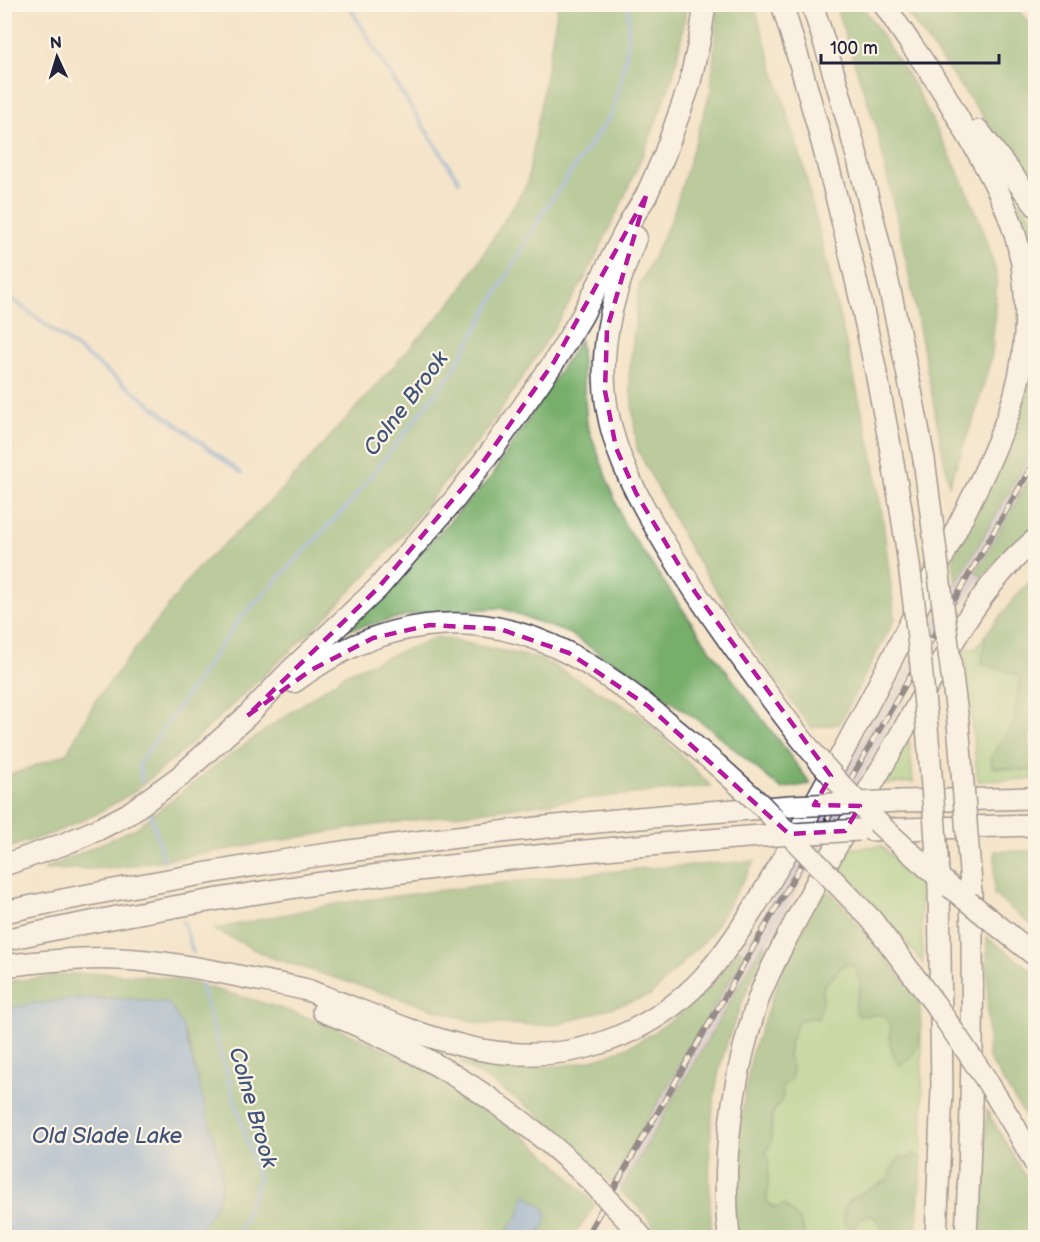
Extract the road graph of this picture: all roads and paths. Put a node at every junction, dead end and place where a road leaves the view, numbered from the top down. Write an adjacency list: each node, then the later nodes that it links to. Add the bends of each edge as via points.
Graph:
1 (705, 4): 6 (highway, via 689,86)
2 (782, 4): 21 (highway, bridge, via 854,266 882,396 912,588 939,885 942,1089)
3 (812, 4): 22 (highway, bridge, via 872,212 897,321 924,459 944,600 971,884 973,994)
4 (884, 4): 5 (highway)
5 (944, 93): 7 (highway, via 968,116); 17 (highway, via 998,190 1018,247 1026,323 1017,384 1008,417 980,483 895,655 837,765 728,947 690,992 651,1021 595,1044 546,1054 473,1049 307,990)
6 (646, 196): 9 (highway, via 554,362 476,472 378,588); 15 (highway, bridge, via 607,329 604,369 614,440 636,494 724,635 821,765 880,827)
7 (1035, 206)
8 (1035, 539): 20 (highway, via 1005,568 971,611 815,884 761,992 738,1073 730,1124 726,1185)
9 (247, 716): 12 (highway, via 179,777 128,814 64,844); 18 (highway, bridge, via 311,670 365,640 417,627 451,624 500,629 575,657 648,706 717,765 871,919 985,1078)
10 (1035, 798): 13 (highway, bridge, via 791,806 452,838 318,855)
11 (1035, 825): 14 (highway, bridge, via 860,830 554,853 211,900)
12 (4, 865)
13 (4, 912)
14 (4, 940)
15 (1035, 956)
16 (4, 966): 17 (highway, via 119,959)
17 (250, 978): 19 (highway, bridge, via 255,986 391,1041 483,1094 549,1142)
18 (1035, 1165)
19 (637, 1231)
20 (729, 1238)
21 (936, 1238)
22 (966, 1238)

